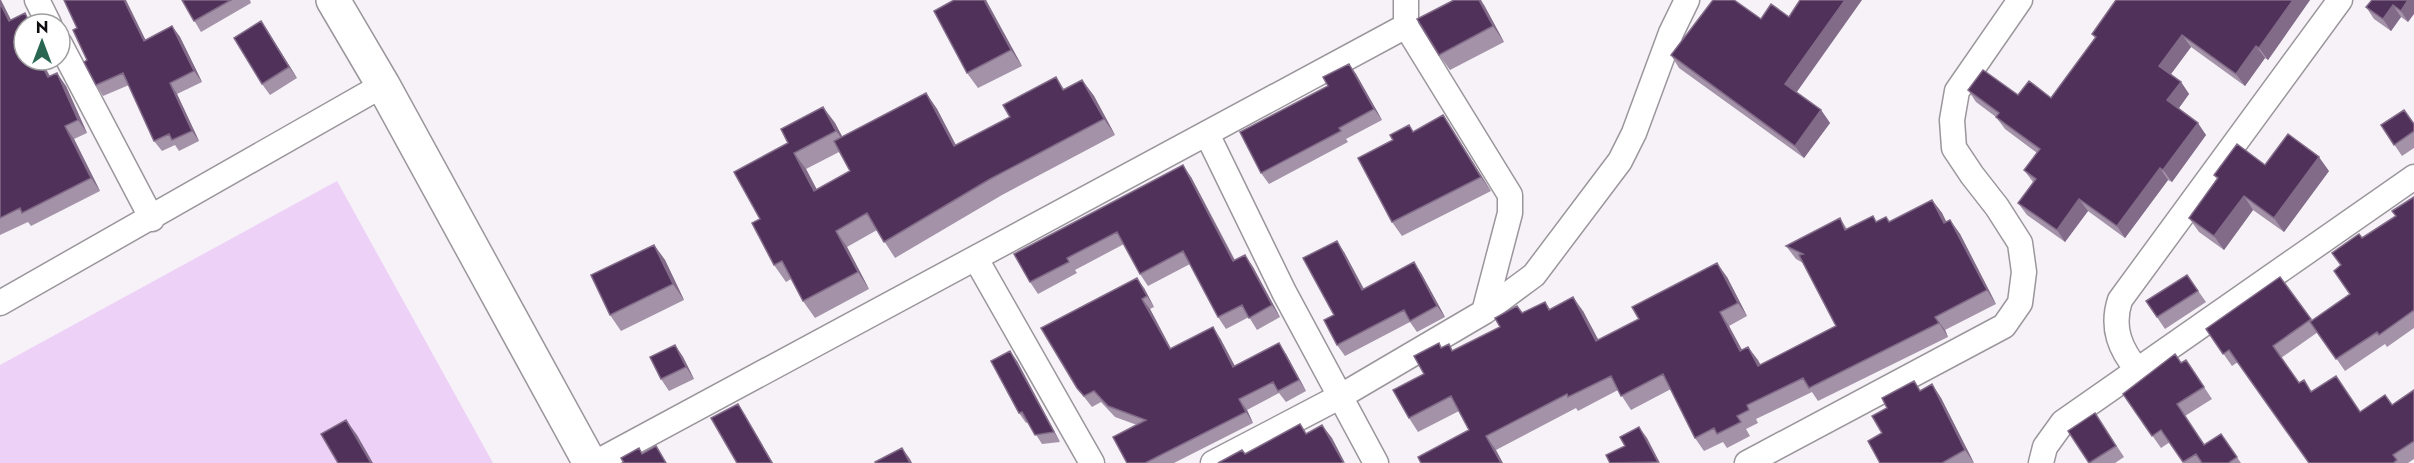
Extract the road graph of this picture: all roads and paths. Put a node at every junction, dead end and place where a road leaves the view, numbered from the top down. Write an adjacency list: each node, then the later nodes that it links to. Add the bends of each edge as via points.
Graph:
1 (333, 0): 8 (main road)
2 (1406, 0): 6 (street)
3 (1687, 0): 14 (street, via 1620,161 1534,275)
4 (2020, 0): 22 (street, via 1957,91 1952,120 1954,148 2020,243 2024,272 2020,303 2004,326)
5 (2340, 0): 15 (street, via 2120,300 2115,314 2117,334 2123,352)
6 (1406, 26): 9 (street); 14 (street, via 1510,195 1508,222)
7 (72, 67): 11 (street)
8 (383, 85): 11 (street); 17 (main road)
9 (1207, 134): 12 (street); 16 (street, via 1284,292)
10 (2414, 177): 15 (street)
11 (152, 219): 13 (street)
12 (976, 260): 18 (street); 19 (street)
13 (0, 303)
14 (1484, 312): 16 (street)
15 (2138, 371): 23 (street, via 2063,422 2045,447)
16 (1341, 396): 20 (street); 21 (street)
17 (590, 463)
18 (595, 463)
19 (1092, 463)
20 (1214, 463)
21 (1376, 463)
22 (1747, 463)
23 (2041, 463)

